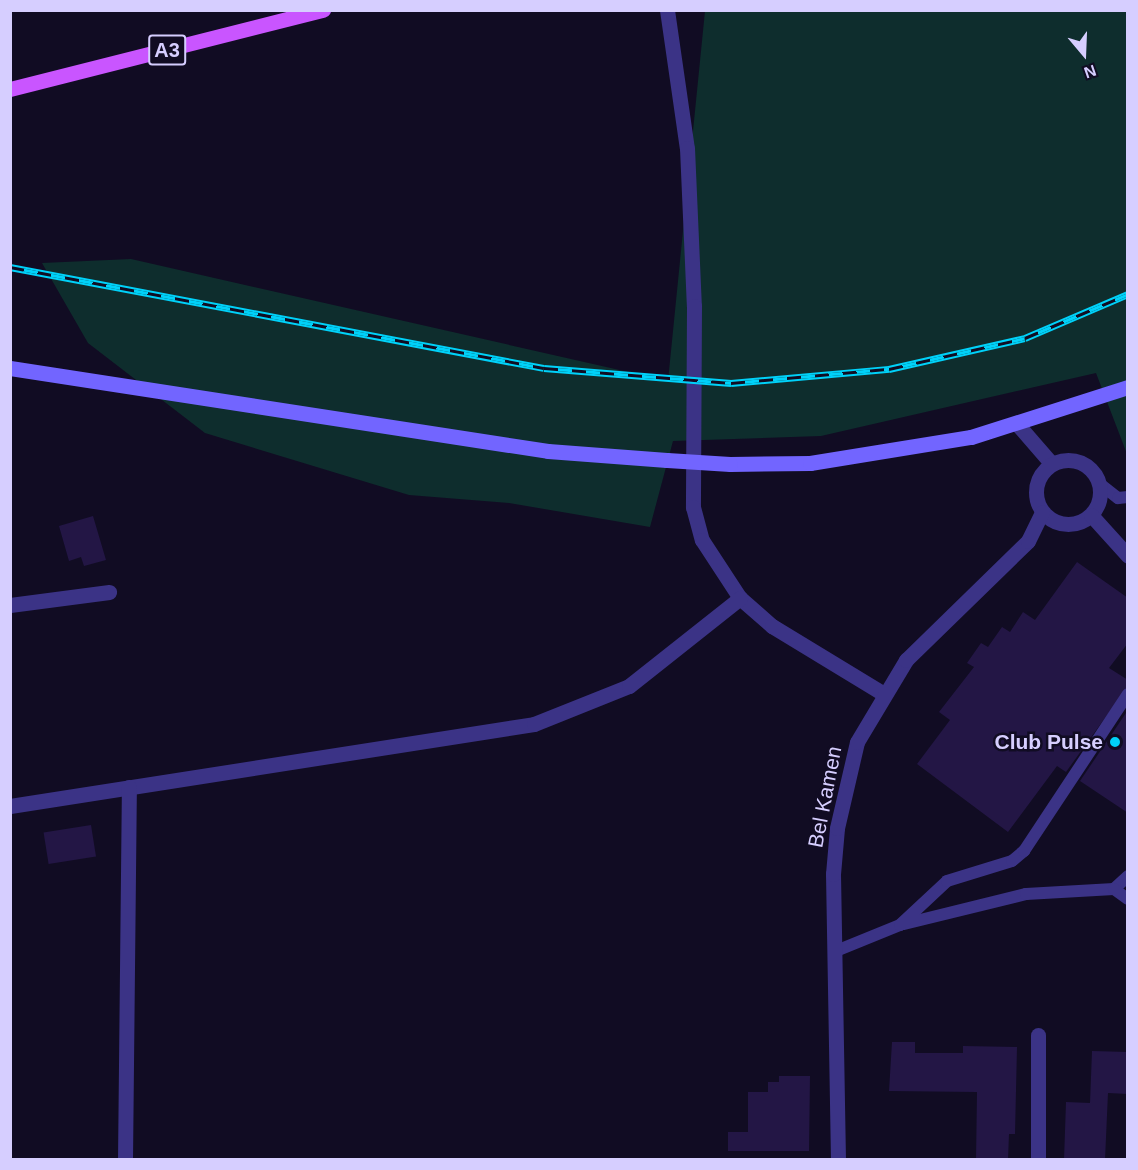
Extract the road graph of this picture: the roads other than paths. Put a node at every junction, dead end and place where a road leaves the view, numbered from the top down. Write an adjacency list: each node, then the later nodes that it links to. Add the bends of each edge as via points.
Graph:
1 (323, 10): 3 (main road, A3)
2 (666, 10): 14 (street, via 687,148 694,306 693,507 702,540)
3 (10, 89)
4 (10, 368): 6 (street, bridge, via 548,451 730,464 810,463 971,437)
5 (1128, 387): 6 (street)
6 (1018, 424): 7 (street)
7 (1051, 463): 8 (street, via 1077,460 1087,465); 10 (street, via 1037,480 1037,502)
8 (1100, 484): 9 (lane, via 1118,498); 11 (street, via 1097,506)
9 (1128, 497)
10 (1042, 512): 11 (street, via 1070,524); 16 (street, Bel Kamen, via 1028,541 934,627)
11 (1091, 515): 12 (street)
12 (1128, 556)
13 (109, 592): 15 (street)
14 (740, 598): 16 (street, via 772,626); 18 (street, via 629,686 534,724)
15 (10, 605)
16 (882, 693): 24 (street, Bel Kamen, via 857,742 837,828 833,874)
17 (1128, 694): 23 (lane, via 1024,852 1012,861 947,880)
18 (129, 787): 19 (street); 26 (street)
19 (10, 806)
20 (1128, 876): 21 (lane)
21 (1113, 889): 22 (lane); 23 (lane, via 1026,894)
22 (1128, 899)
23 (900, 925): 24 (lane)
24 (836, 951): 27 (street, Bel Kamen)
25 (1038, 1035): 28 (street)
26 (125, 1160)
27 (838, 1160)
28 (1038, 1160)

